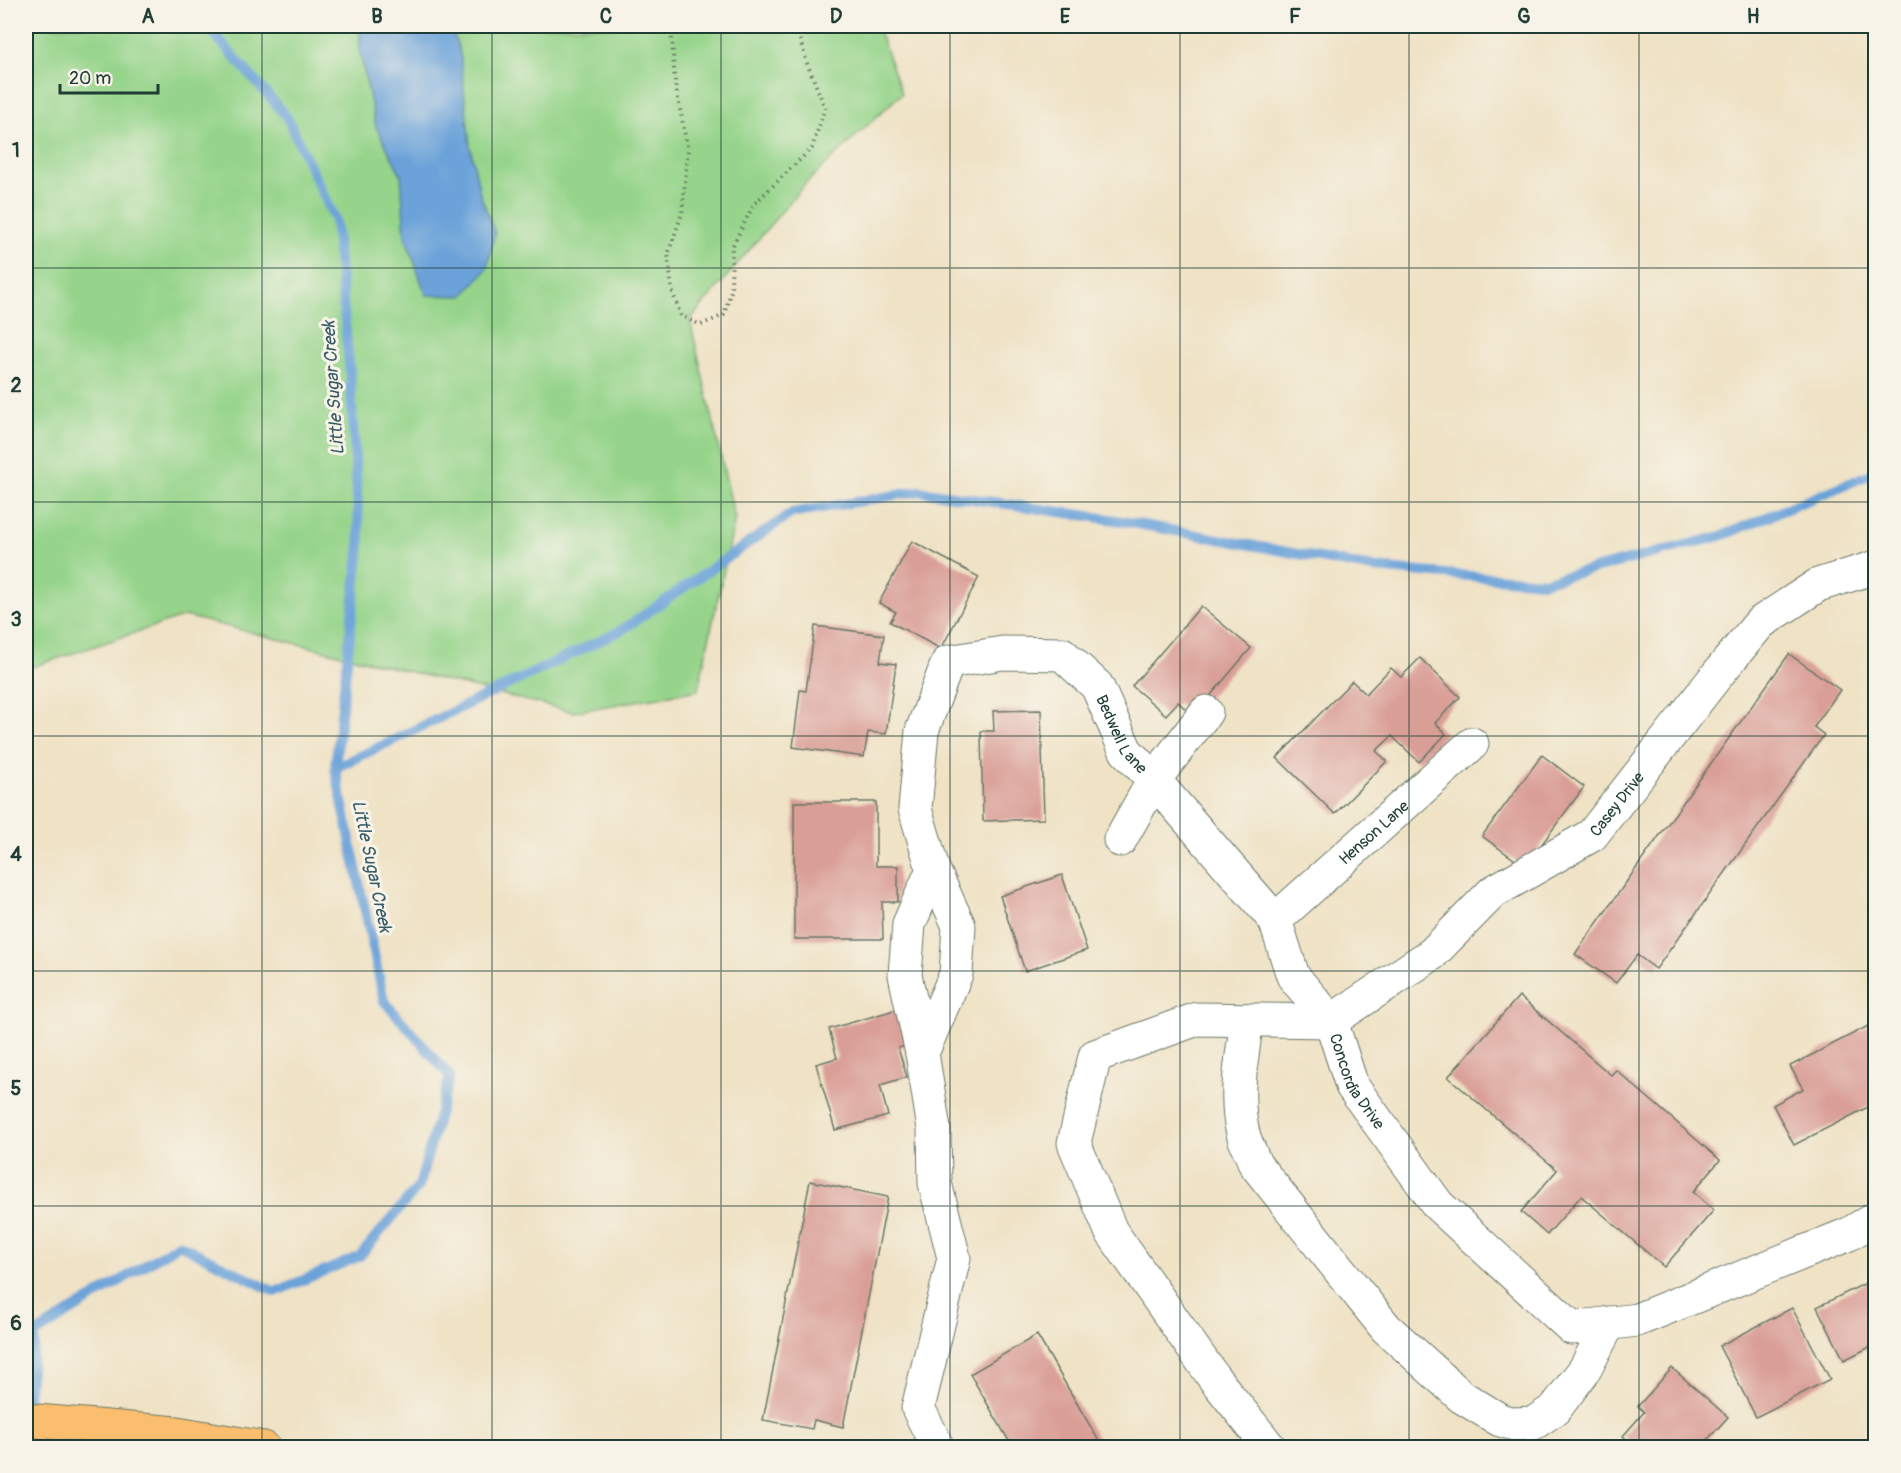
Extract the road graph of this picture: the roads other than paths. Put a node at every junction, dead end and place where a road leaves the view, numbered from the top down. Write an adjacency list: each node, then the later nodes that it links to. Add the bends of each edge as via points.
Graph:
1 (1875, 567): 9 (street, Casey Drive, via 1818,585 1760,623 1592,835 1493,892 1432,954)
2 (1206, 712): 4 (street)
3 (1472, 744): 7 (street, Henson Lane)
4 (1154, 780): 5 (street); 6 (street, Bedwell Lane, via 1126,751 1097,686 1062,654 1003,653 948,662 922,731 915,809); 7 (street, Bedwell Lane)
5 (1120, 840)
6 (933, 869): 10 (street, via 909,924 905,975); 10 (street, Bedwell Lane, via 959,926 956,974)
7 (1275, 920): 9 (street, Bedwell Lane, via 1293,976)
8 (1246, 1020): 9 (street, Concordia Drive); 12 (street, via 1240,1111 1244,1137 1255,1164 1386,1328 1462,1397 1500,1420 1534,1423 1555,1409 1585,1369); 16 (street, Concordia Drive, via 1197,1019 1095,1056 1074,1143 1111,1231 1214,1378)
9 (1331, 1021): 12 (street, Concordia Drive, via 1352,1086 1438,1205 1572,1328)
10 (922, 1053): 15 (street, via 934,1129 935,1183 954,1258 918,1407)
11 (1875, 1218): 12 (street, Concordia Drive, via 1850,1234 1637,1320)
12 (1609, 1323)
13 (26, 1420): 14 (main road, via 177,1433)
14 (264, 1448)
15 (938, 1448)
16 (1270, 1448)

